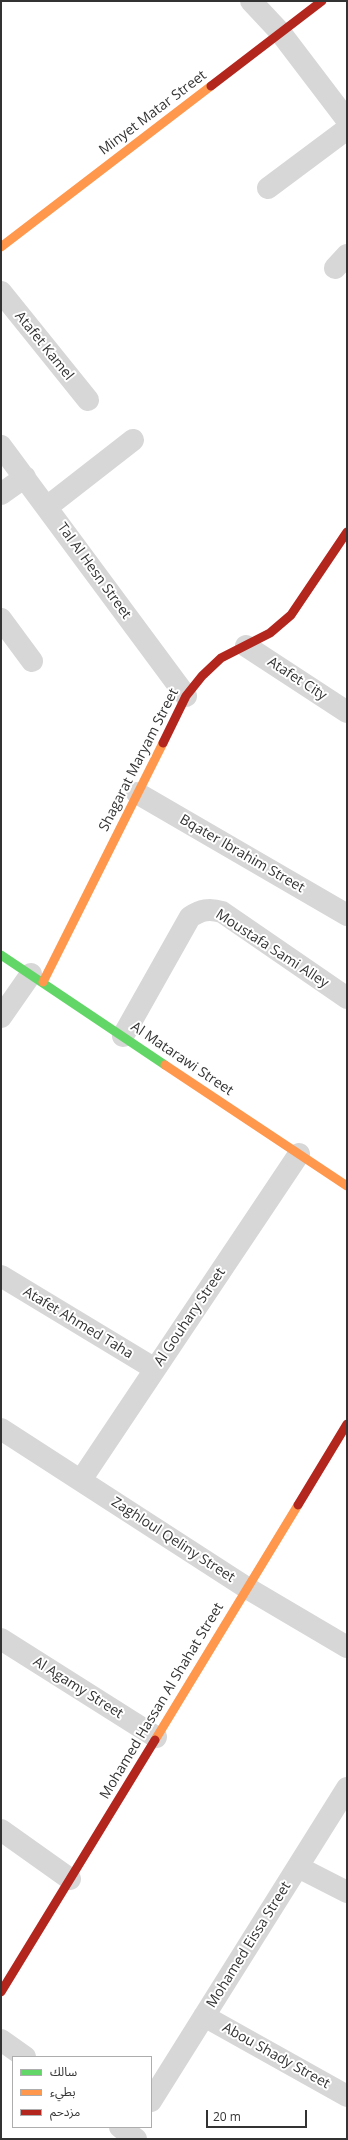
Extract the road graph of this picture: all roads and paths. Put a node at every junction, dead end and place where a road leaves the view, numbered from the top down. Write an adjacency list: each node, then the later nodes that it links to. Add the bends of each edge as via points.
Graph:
1 (251, 1): 3 (street)
2 (322, 1): 3 (street, Minyet Matar Street)
3 (280, 32): 4 (street); 7 (street, Minyet Matar Street)
4 (347, 120)
5 (347, 129): 6 (street)
6 (268, 188)
7 (1, 247)
8 (1, 292): 9 (street, Atafet Kamel)
9 (88, 400)
10 (133, 440): 14 (street)
11 (1, 446): 12 (street, Tal Al Hesn Street)
12 (25, 477): 13 (street); 14 (street, Tal Al Hesn Street)
13 (1, 494)
14 (47, 506): 19 (street, Tal Al Hesn Street)
15 (347, 532): 17 (street, Shagarat Maryam Street, via 291,615 270,633)
16 (1, 619): 18 (street)
17 (246, 646): 19 (street, Shagarat Maryam Street, via 221,658); 20 (street, Atafet City)
18 (32, 661)
19 (186, 696): 21 (street, Shagarat Maryam Street)
20 (347, 712)
21 (137, 793): 22 (street, Bqater Ibrahim Street); 24 (street, Shagarat Maryam Street)
22 (347, 915)
23 (1, 955): 24 (street, Al Matarawi Street)
24 (37, 978): 26 (street); 27 (street, Al Matarawi Street)
25 (347, 998): 27 (street, Moustafa Sami Alley, via 222,912 211,909 200,911 190,917)
26 (1, 1017)
27 (123, 1036): 28 (street, Al Matarawi Street)
28 (299, 1154): 29 (street, Al Matarawi Street); 31 (street, Al Gouhary Street)
29 (347, 1186)
30 (1, 1276): 31 (street, Atafet Ahmed Taha)
31 (155, 1369): 34 (street, Al Gouhary Street)
32 (347, 1424): 35 (street, Mohamed Hassan Al Shahat Street)
33 (1, 1429): 34 (street, Zaghloul Qeliny Street)
34 (81, 1480): 35 (street, Zaghloul Qeliny Street)
35 (247, 1588): 37 (street, Zaghloul Qeliny Street); 38 (street, Mohamed Hassan Al Shahat Street)
36 (1, 1639): 38 (street, Al Agamy Street)
37 (347, 1647)
38 (156, 1737): 42 (street, Mohamed Hassan Al Shahat Street)
39 (347, 1788): 41 (street, Mohamed Eissa Street)
40 (1, 1830): 42 (street)
41 (298, 1867): 43 (street); 45 (street, Mohamed Eissa Street)
42 (70, 1879): 44 (street, Mohamed Hassan Al Shahat Street)
43 (347, 1892)
44 (1, 1992)
45 (204, 2016): 48 (street, Abou Shady Street); 49 (street, Mohamed Eissa Street)
46 (1, 2040): 47 (street)
47 (24, 2056)
48 (346, 2093)
49 (152, 2099)

